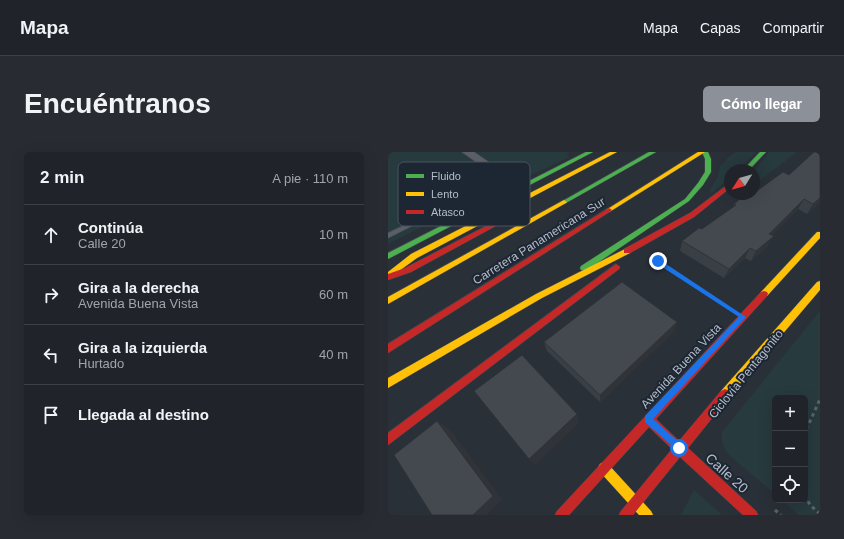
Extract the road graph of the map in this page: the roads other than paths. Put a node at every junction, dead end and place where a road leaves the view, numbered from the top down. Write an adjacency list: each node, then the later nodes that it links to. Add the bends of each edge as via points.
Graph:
1 (467, 152): 8 (street)
2 (590, 152): 10 (main road)
3 (614, 152): 12 (main road)
4 (653, 152): 14 (main road, Carretera Panamericana Sur)
5 (704, 152): 25 (main road, via 709,160 707,174 687,200); 28 (main road, Carretera Panamericana Sur)
6 (763, 152): 9 (main road)
7 (623, 156): 13 (main road)
8 (482, 162)
9 (752, 164)
10 (530, 183)
11 (724, 190): 21 (main road, via 693,215)
12 (530, 196)
13 (530, 205)
14 (530, 221)
15 (409, 226): 22 (lane)
16 (447, 226): 23 (main road)
17 (472, 226): 24 (main road, via 414,256)
18 (491, 226): 24 (main road, via 408,270)
19 (521, 226): 27 (main road, Carretera Panamericana Sur)
20 (820, 234): 32 (main road, Avenida Buena Vista)
21 (658, 235): 25 (main road); 33 (main road)
22 (388, 236)
23 (388, 256)
24 (388, 276)
25 (560, 284): 29 (main road)
26 (820, 284): 34 (main road)
27 (388, 301)
28 (388, 349)
29 (405, 374): 30 (main road); 31 (main road)
30 (388, 384)
31 (388, 387)
32 (648, 419): 34 (main road, Calle 20); 35 (main road, Avenida Buena Vista)
33 (388, 440)
34 (679, 448): 36 (main road); 40 (main road, Calle 20)
35 (604, 468): 36 (main road); 37 (main road, Avenida Buena Vista)
36 (636, 502): 38 (main road); 39 (main road)
37 (561, 515)
38 (625, 515)
39 (647, 515)
40 (752, 515)

